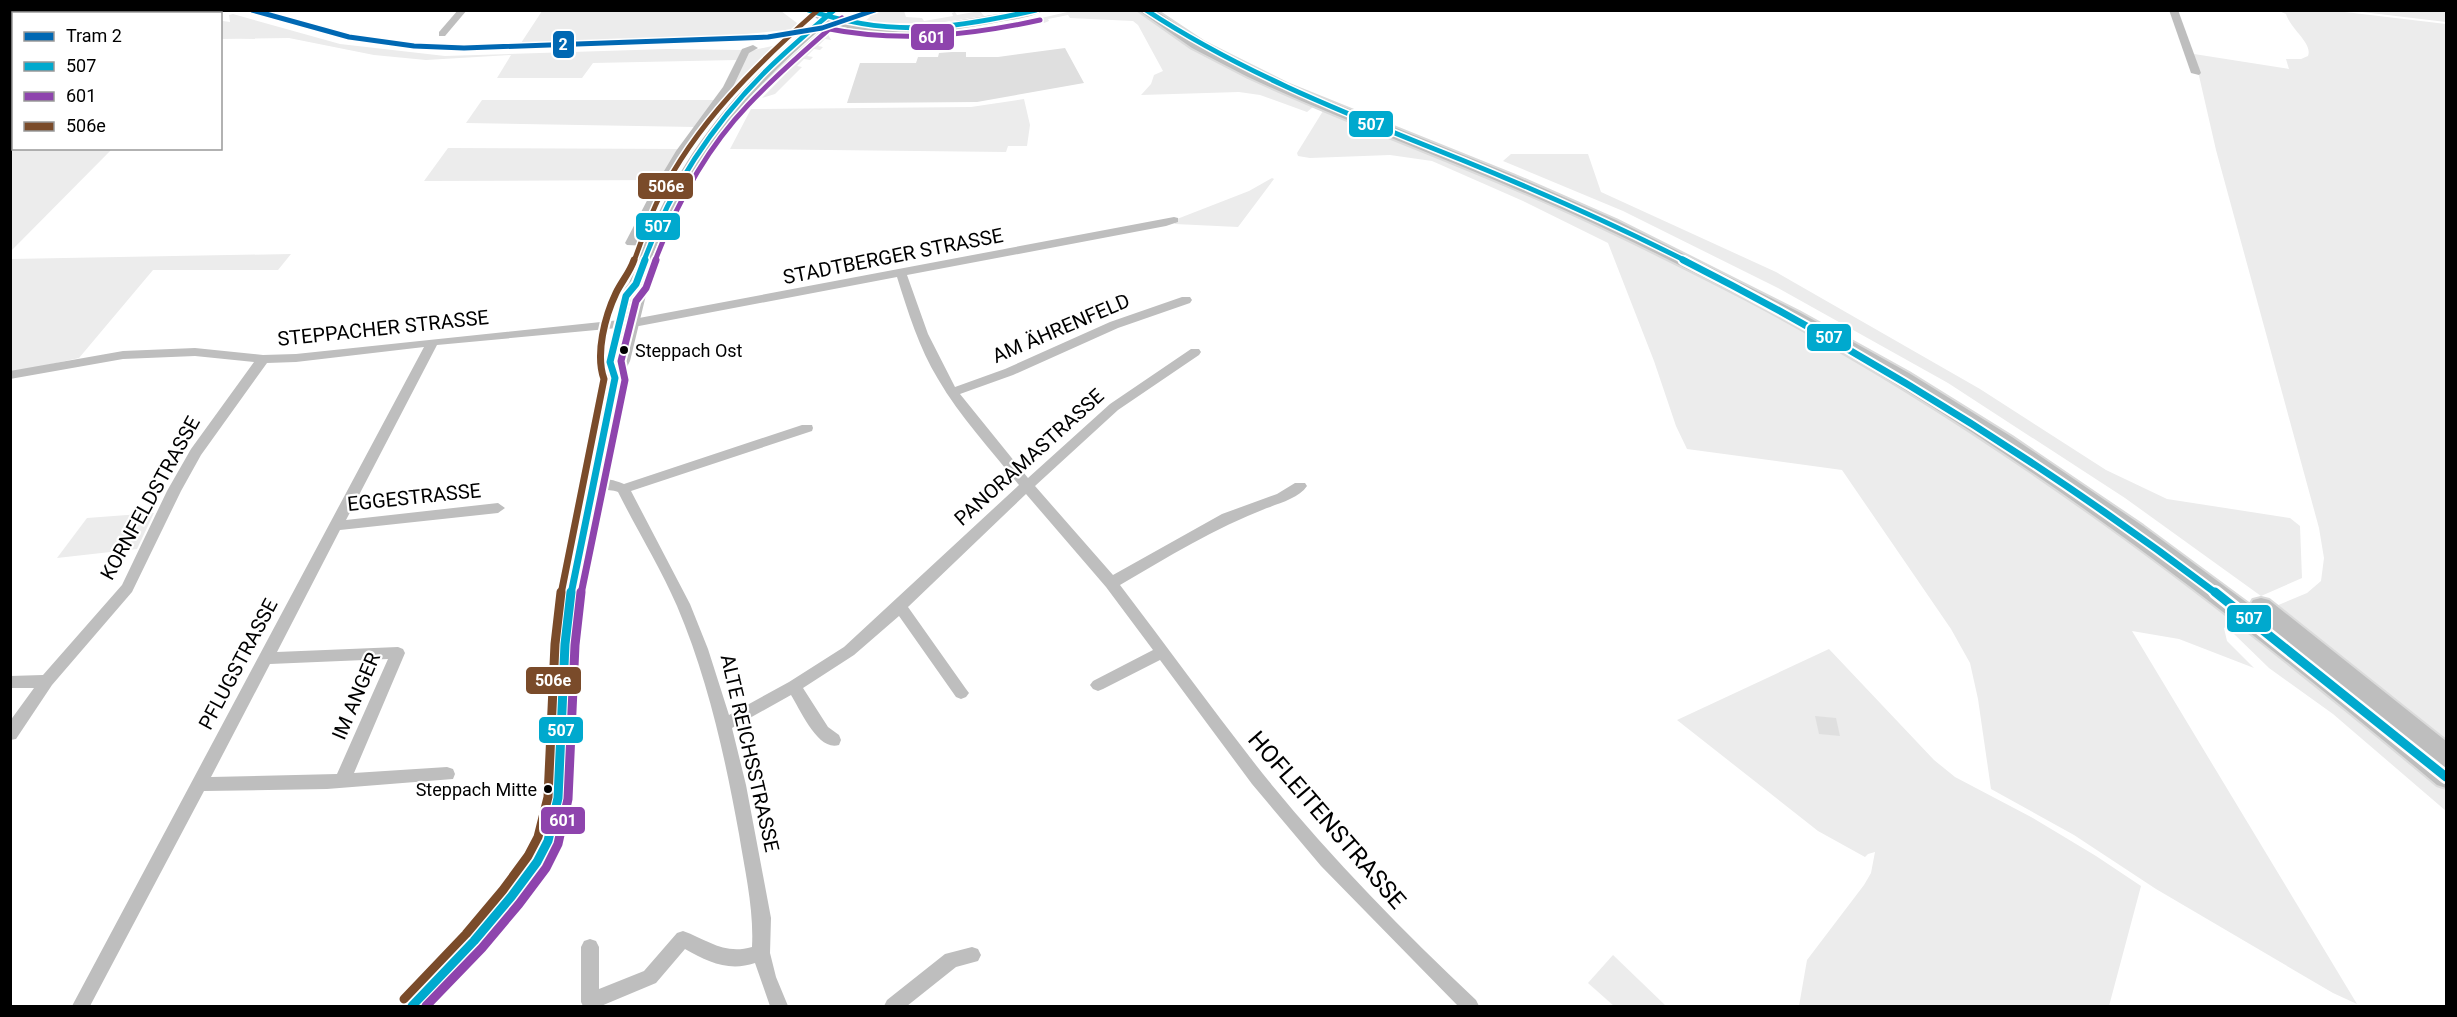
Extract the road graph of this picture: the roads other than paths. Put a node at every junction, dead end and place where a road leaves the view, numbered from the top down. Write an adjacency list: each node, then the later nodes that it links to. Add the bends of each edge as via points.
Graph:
1 (463, 10): 8 (street)
2 (807, 10): 7 (street)
3 (1038, 10): 7 (street, via 916,29 879,28)
4 (1145, 10): 11 (main road, via 1216,57)
5 (1164, 10): 11 (main road, via 1224,47)
6 (2173, 10): 10 (street)
7 (830, 14): 13 (street, via 778,59 712,129 673,191)
8 (442, 34)
9 (753, 48): 13 (street, via 745,51 719,101 681,151 631,243)
10 (2196, 73)
11 (1325, 100): 30 (main road, via 1617,226 1770,303 1938,400); 30 (main road, via 1394,124 1620,217 1773,291 1941,387 2122,505)
12 (1174, 220): 14 (street, STADTBERGER STRASSE)
13 (650, 243): 16 (street, via 636,284 638,295)
14 (901, 273): 16 (street, STADTBERGER STRASSE); 21 (street, HOFLEITENSTRASSE, via 923,338)
15 (1186, 300): 21 (street, AM ÄHRENFELD, via 1114,325 1009,372)
16 (625, 323): 17 (street, STEPPACHER STRASSE); 23 (street, via 622,361 615,375)
17 (433, 342): 19 (street, STEPPACHER STRASSE); 28 (street, PFLUGSTRASSE)
18 (1195, 352): 24 (street, PANORAMASTRASSE, via 1114,407)
19 (262, 359): 20 (street, STEPPACHER STRASSE, via 156,352 97,358); 35 (street, KORNFELDSTRASSE, via 196,452 127,588)
20 (10, 375)
21 (952, 392): 24 (street, HOFLEITENSTRASSE)
22 (807, 428): 26 (street)
23 (593, 484): 26 (street, via 612,484); 53 (street, via 568,610 560,778 548,841 511,897)
24 (1027, 486): 29 (street, HOFLEITENSTRASSE); 31 (street, PANORAMASTRASSE)
25 (1300, 486): 29 (street, via 1227,518)
26 (623, 489): 40 (street, ALTE REICHSSTRASSE, via 687,613)
27 (498, 508): 28 (street, EGGESTRASSE)
28 (334, 526): 34 (street, PFLUGSTRASSE)
29 (1112, 583): 33 (street, HOFLEITENSTRASSE)
30 (2231, 594): 32 (main road)
31 (900, 606): 38 (street, PANORAMASTRASSE, via 849,651); 39 (street)
32 (2279, 630): 43 (main road); 45 (main road)
33 (1163, 651): 37 (street); 56 (street, HOFLEITENSTRASSE, via 1251,770 1327,861)
34 (265, 658): 46 (street, IM ANGER, via 398,653); 47 (street, PFLUGSTRASSE)
35 (47, 681): 36 (street); 41 (street, KORNFELDSTRASSE)
36 (10, 682)
37 (1098, 685)
38 (794, 686): 40 (street, PANORAMASTRASSE); 42 (street, via 822,732)
39 (961, 693)
40 (724, 725): 49 (street, ALTE REICHSSTRASSE, via 747,825 762,918)
41 (10, 734)
42 (833, 740)
43 (2446, 756)
44 (447, 774): 46 (street)
45 (2446, 777)
46 (343, 780): 47 (street)
47 (198, 784): 52 (street, PFLUGSTRASSE)
48 (590, 947): 51 (street)
49 (761, 952): 51 (street, via 733,960 683,939 650,977); 54 (street, ALTE REICHSSTRASSE)
50 (972, 955): 55 (street, via 951,960)
51 (589, 1004)
52 (81, 1006)
53 (412, 1006)
54 (779, 1006)
55 (893, 1006)
56 (1470, 1006)

